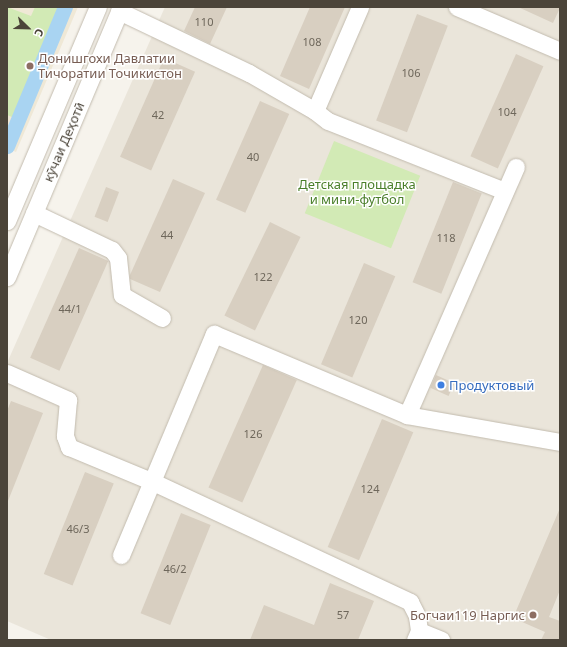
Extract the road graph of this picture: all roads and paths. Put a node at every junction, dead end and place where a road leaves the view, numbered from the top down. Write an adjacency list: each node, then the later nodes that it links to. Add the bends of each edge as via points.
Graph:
1 (98, 7): 10 (street, кӯчаи Деҳотӣ)
2 (360, 7): 6 (street)
3 (457, 7): 5 (street)
4 (120, 9): 6 (street, via 249,73); 9 (street, кӯчаи Деҳотӣ)
5 (560, 51)
6 (314, 111): 8 (street, via 328,121)
7 (516, 167): 8 (street)
8 (506, 191): 14 (street)
9 (34, 213): 11 (street, кӯчаи Деҳотӣ); 12 (street, via 112,250 118,258 122,295)
10 (7, 222)
11 (7, 277)
12 (162, 318)
13 (7, 373): 16 (street, via 68,400 65,436 69,447)
14 (407, 415): 15 (street); 16 (street, via 214,334)
15 (560, 442)
16 (151, 481): 17 (street); 18 (street, via 410,602 417,616)
17 (120, 555)
18 (417, 635): 19 (street)
19 (441, 640)

